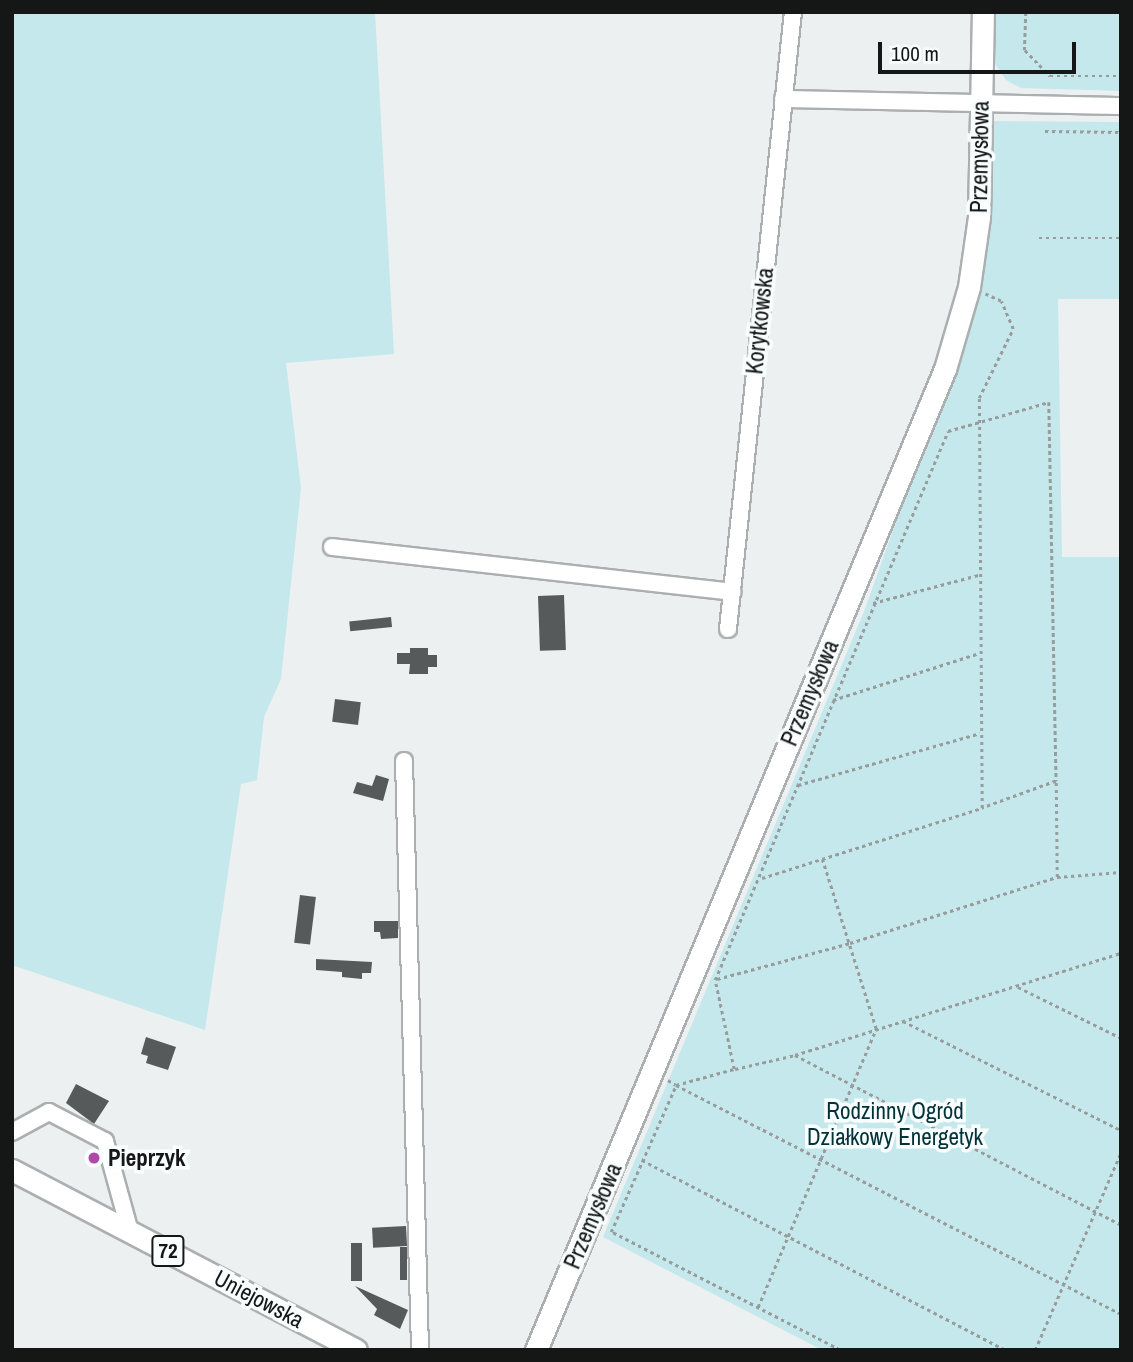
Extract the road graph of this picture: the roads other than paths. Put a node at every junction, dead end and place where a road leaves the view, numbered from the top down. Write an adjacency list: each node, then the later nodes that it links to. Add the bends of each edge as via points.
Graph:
1 (793, 12): 3 (street, Korytkowska)
2 (983, 12): 4 (main road, Przemysłowa)
3 (783, 99): 4 (street); 7 (street, Korytkowska)
4 (980, 103): 5 (street); 15 (main road, Przemysłowa, via 979,217 969,287 945,369)
5 (1121, 106)
6 (332, 547): 7 (street)
7 (732, 592): 8 (street, Korytkowska)
8 (728, 629)
9 (404, 761): 14 (street)
10 (12, 1132): 12 (street, via 49,1112 105,1141)
11 (12, 1170): 12 (main road, Uniejowska / 72)
12 (130, 1232): 13 (main road, Uniejowska / 72)
13 (356, 1350)
14 (420, 1350)
15 (536, 1350)

